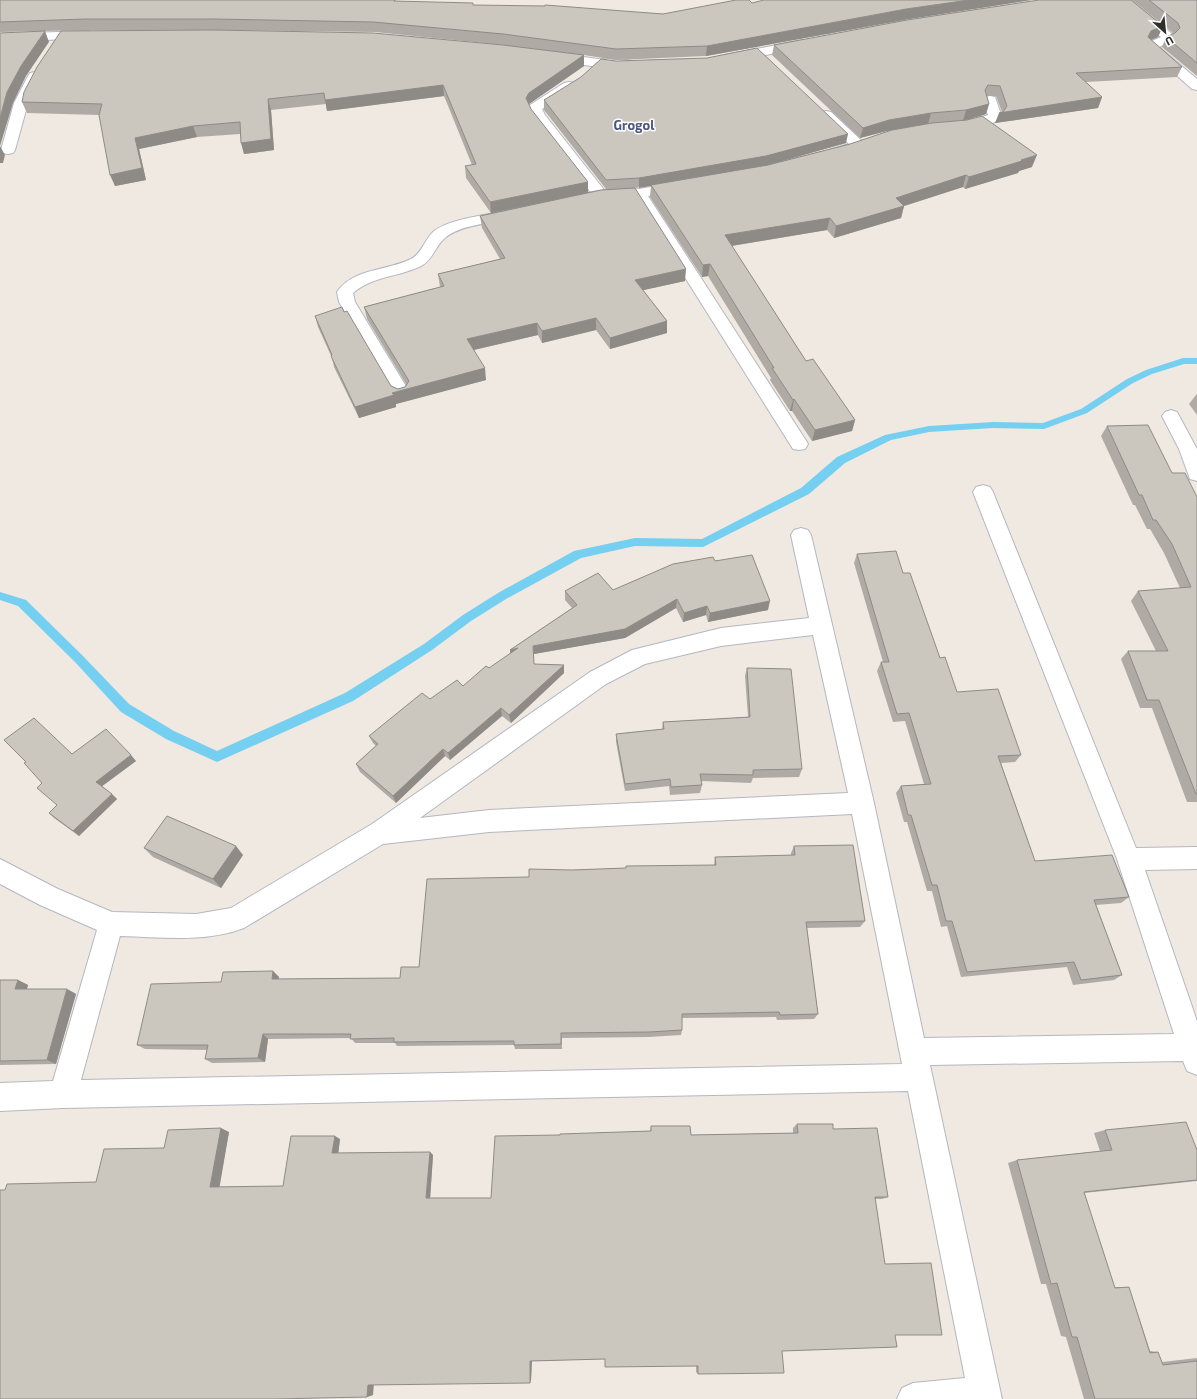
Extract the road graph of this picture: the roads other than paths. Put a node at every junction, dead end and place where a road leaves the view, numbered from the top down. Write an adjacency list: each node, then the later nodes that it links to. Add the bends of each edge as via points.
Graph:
1 (1123, 0): 14 (street, via 1168,37 1151,46)
2 (97, 35): 3 (street)
3 (61, 36): 4 (street); 6 (street)
4 (0, 38)
5 (813, 42): 7 (street)
6 (53, 48)
7 (759, 52): 9 (street); 11 (street)
8 (543, 56): 10 (street)
9 (722, 60)
10 (598, 63): 12 (street); 24 (street, via 535,108 538,116)
11 (771, 63)
12 (638, 64)
13 (42, 65): 20 (street, via 21,103)
14 (1197, 86)
15 (990, 100): 17 (street, via 995,117 963,126)
16 (817, 106): 19 (street)
17 (942, 128)
18 (872, 140): 19 (street)
19 (858, 145): 21 (street)
20 (8, 150)
21 (820, 157)
22 (691, 184): 23 (street)
23 (639, 193): 24 (street); 29 (street)
24 (601, 196): 25 (street)
25 (586, 199)
26 (523, 212): 27 (street, via 453,227 439,234 418,262 362,280 345,292 347,302)
27 (402, 393)
28 (1171, 416): 30 (street)
29 (799, 444)
30 (1192, 449): 31 (street)
31 (1197, 474)
32 (983, 492): 38 (street)
33 (801, 535): 34 (street)
34 (822, 625): 35 (street); 36 (street, via 721,637 640,656 598,678)
35 (862, 803): 36 (street, via 488,821); 42 (street)
36 (379, 833): 40 (street, via 235,918 196,926)
37 (1197, 858): 38 (street)
38 (1129, 859): 41 (street)
39 (0, 871): 40 (street, via 49,897)
40 (110, 924): 43 (street)
41 (1194, 1054): 42 (street)
42 (916, 1064): 43 (street); 45 (street)
43 (62, 1094): 44 (street)
44 (0, 1097)
45 (985, 1395): 46 (street)
46 (913, 1399)

